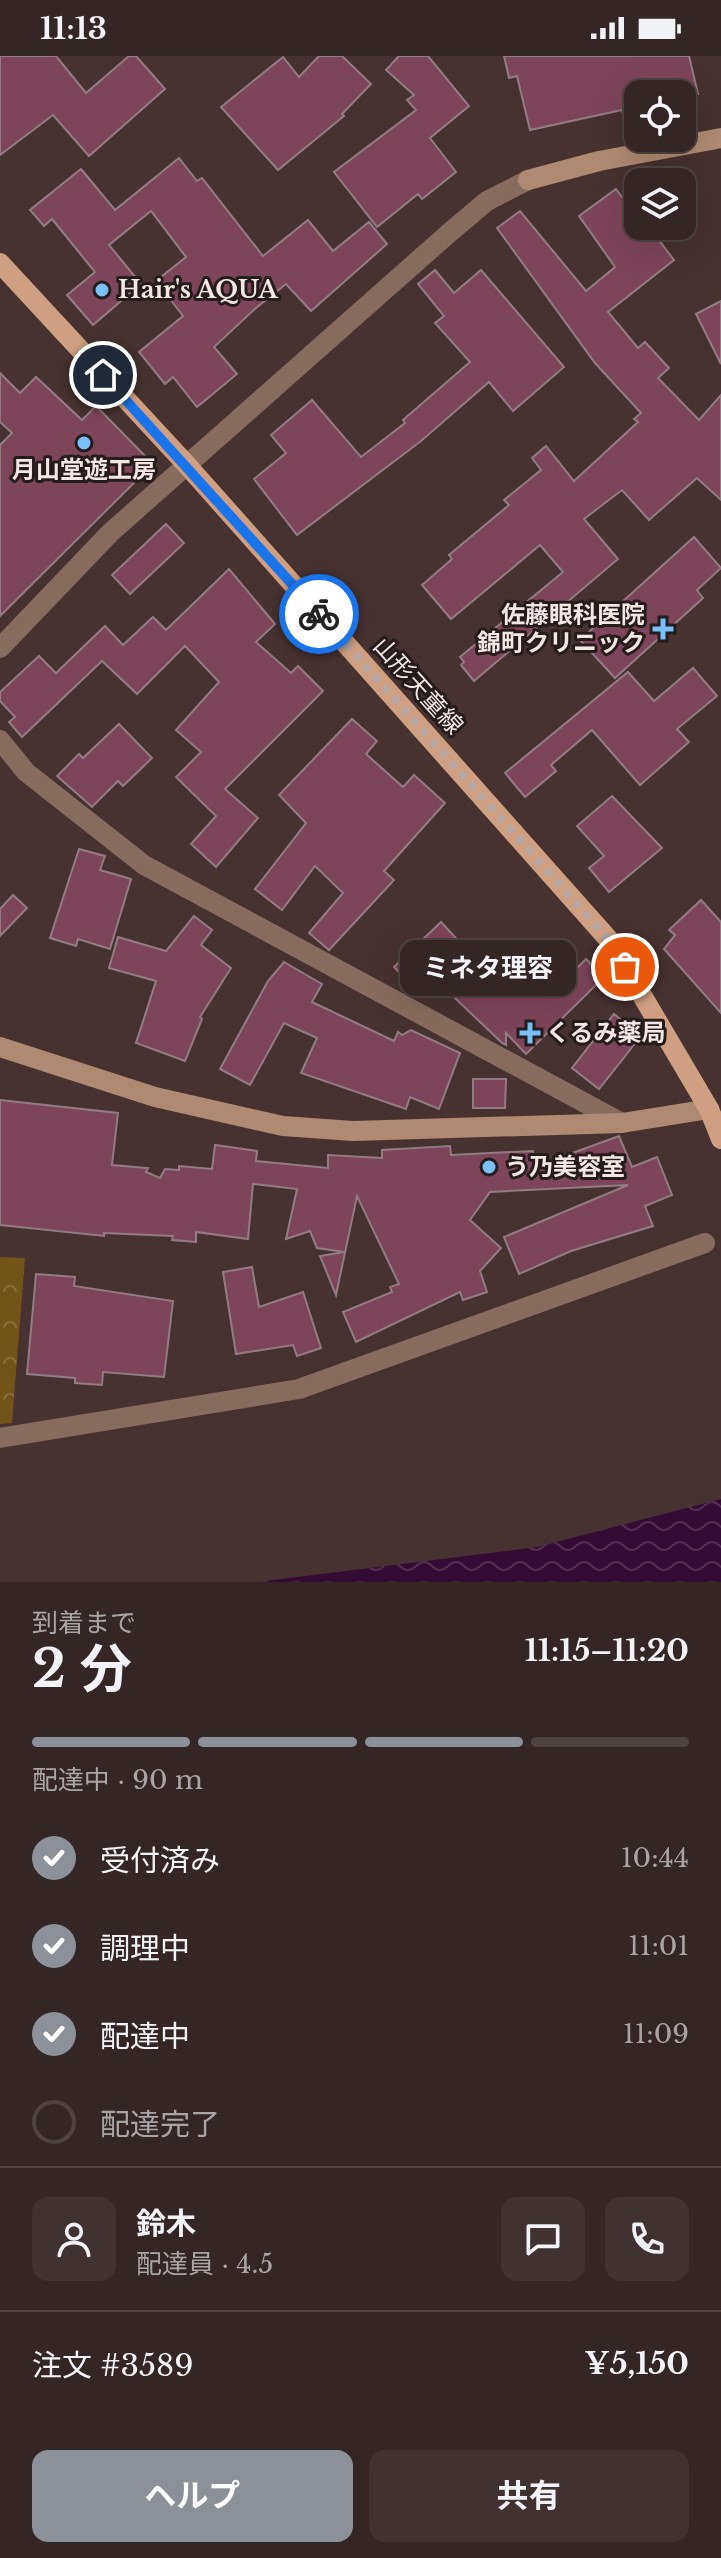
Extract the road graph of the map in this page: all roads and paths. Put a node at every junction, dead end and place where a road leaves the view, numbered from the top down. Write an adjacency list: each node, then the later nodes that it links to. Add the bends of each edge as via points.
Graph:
1 (721, 138): 3 (street, via 528,180 487,201)
2 (0, 263): 3 (main road, 山形天童線)
3 (186, 464): 4 (street, via 110,533); 7 (main road, 山形天童線, via 610,941)
4 (0, 648)
5 (0, 740): 8 (street, via 26,772 144,865)
6 (0, 1047): 8 (street, via 155,1097 283,1126 353,1131)
7 (715, 1109): 8 (street); 9 (main road, 山形天童線)
8 (622, 1123)
9 (721, 1139)
10 (705, 1243): 11 (street, via 299,1389)
11 (0, 1438)

